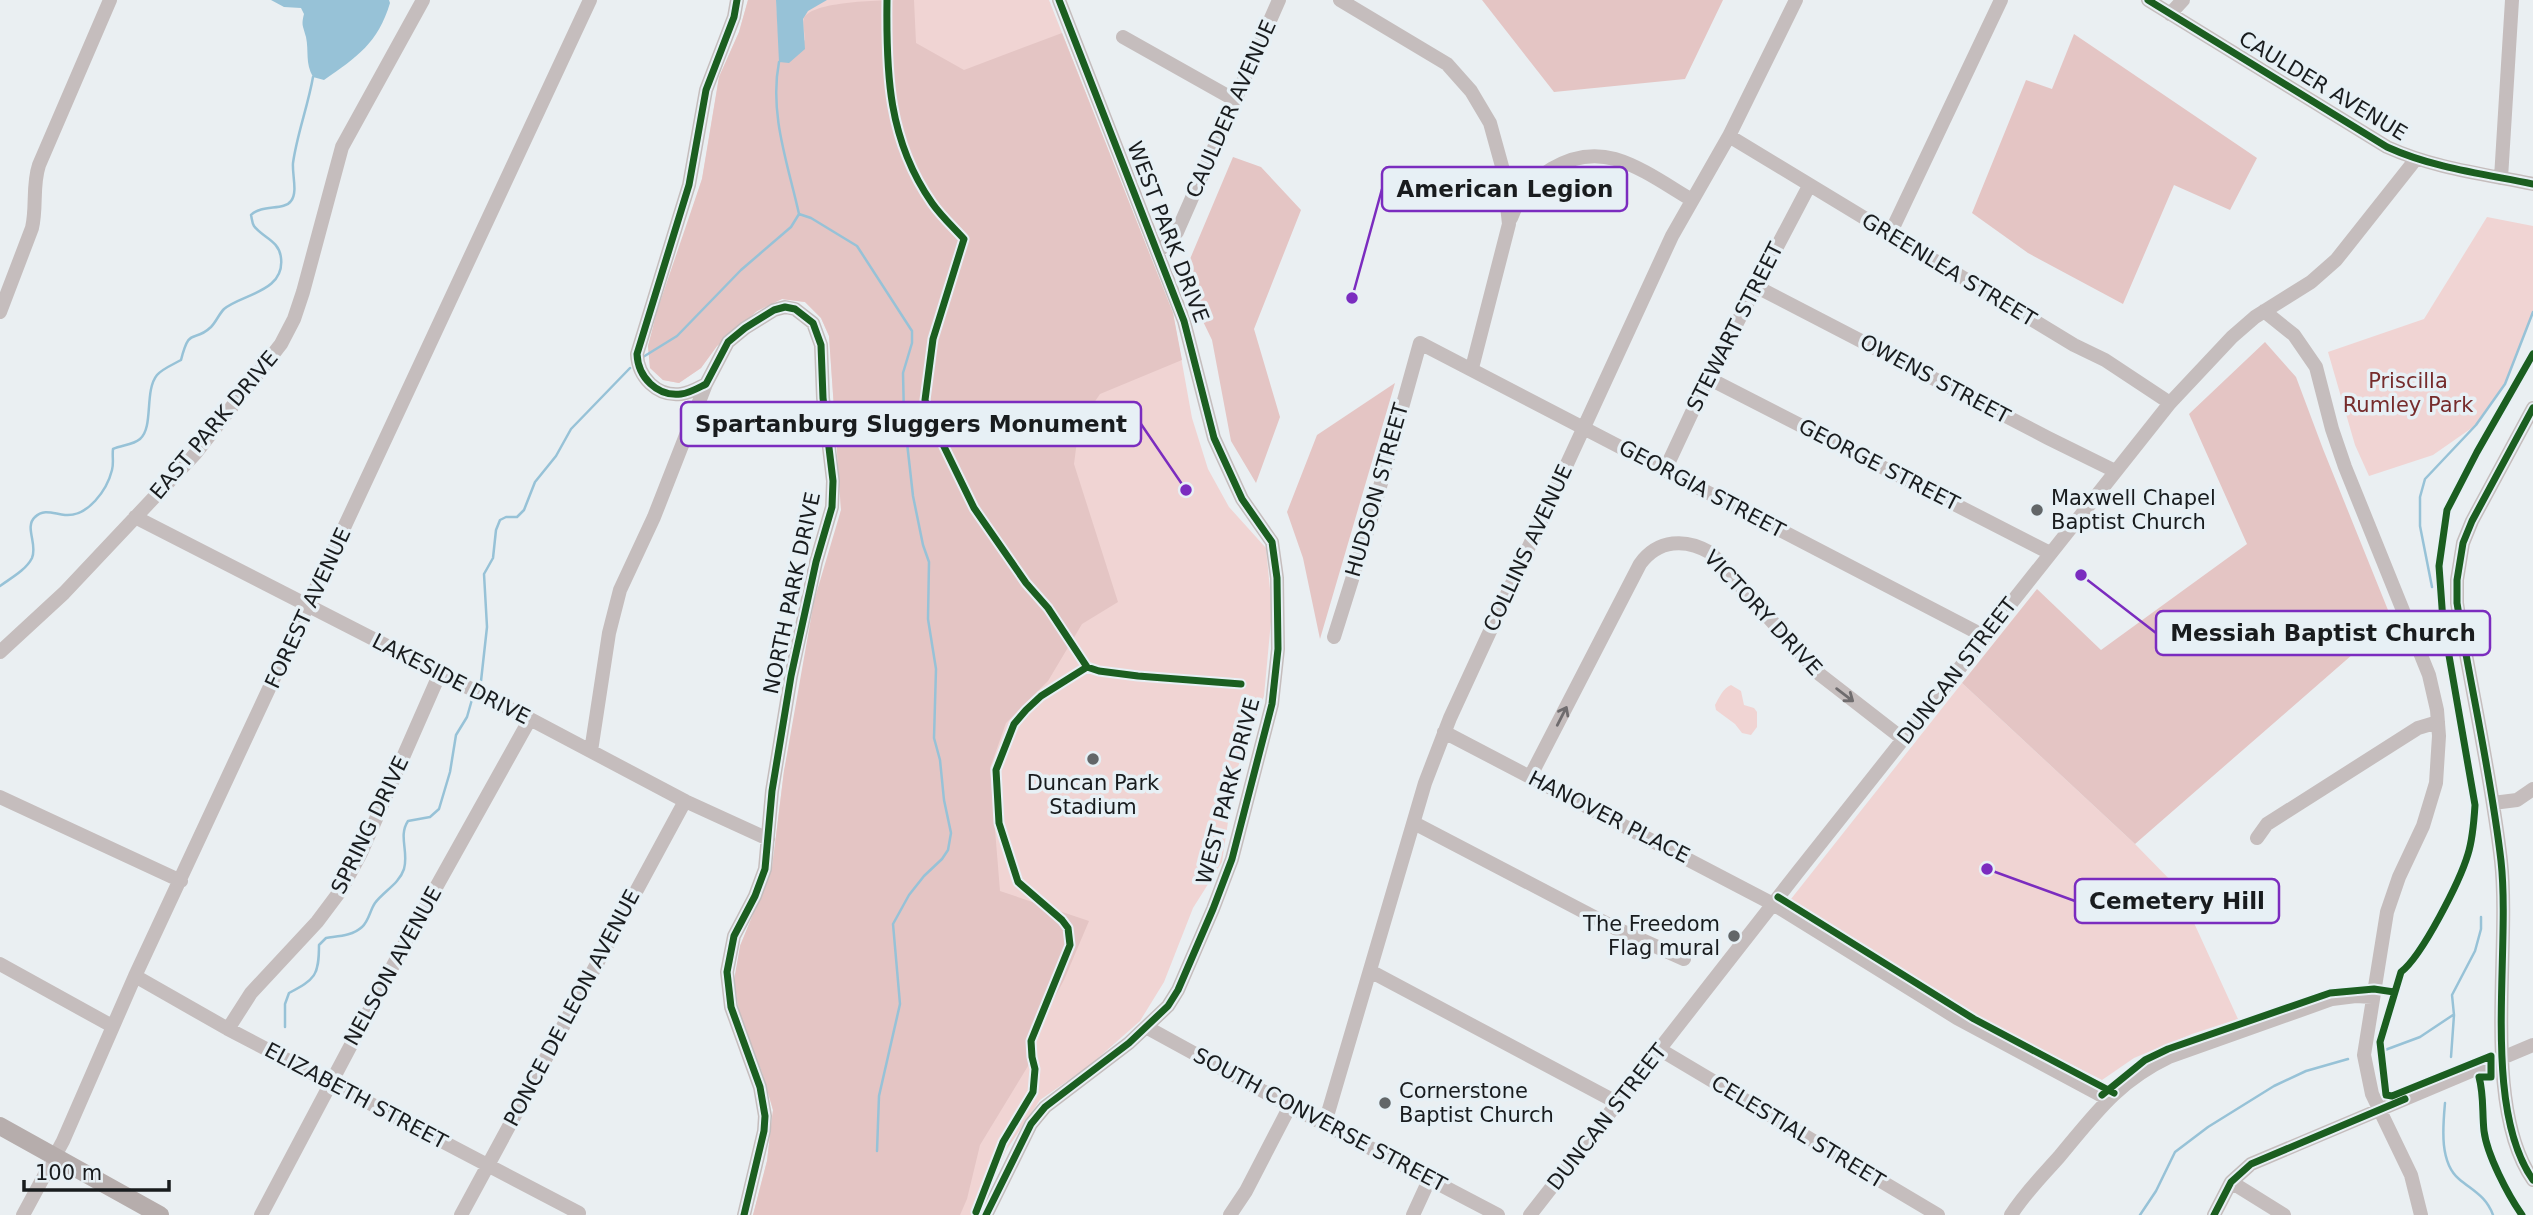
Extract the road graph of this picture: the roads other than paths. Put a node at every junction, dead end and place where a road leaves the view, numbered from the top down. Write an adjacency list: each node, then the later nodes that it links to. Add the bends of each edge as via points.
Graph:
1 (110, 0): 27 (street, via 39,165 32,228)
2 (590, 0): 39 (street, FOREST AVENUE)
3 (737, 0): 31 (street, via 706,90 689,185 637,354 647,381 663,392 682,394)
4 (1059, 0): 24 (street, WEST PARK DRIVE)
5 (1279, 0): 15 (street, CAULDER AVENUE)
6 (1340, 0): 22 (street, via 1447,64 1471,91 1496,142 1507,188)
7 (1796, 0): 16 (street, COLLINS AVENUE)
8 (2001, 0): 23 (street)
9 (2148, 0): 13 (street, CAULDER AVENUE)
10 (2183, 0): 13 (street)
11 (2512, 0): 18 (street)
12 (420, 2): 37 (street, EAST PARK DRIVE, via 342,147 303,292 281,344 195,454)
13 (2170, 14): 17 (street, CAULDER AVENUE, via 2372,140)
14 (1123, 37): 15 (street)
15 (1235, 100): 24 (street, CAULDER AVENUE, via 1177,232)
16 (1729, 136): 20 (street, GREENLEA STREET); 21 (street, COLLINS AVENUE)
17 (2416, 159): 18 (street, CAULDER AVENUE); 26 (street, DUNCAN STREET, via 2336,260 2311,282)
18 (2501, 178): 19 (street, CAULDER AVENUE)
19 (2533, 184)
20 (1809, 186): 23 (street, GREENLEA STREET); 25 (street, STEWART STREET)
21 (1692, 200): 22 (street, via 1629,164 1586,157 1568,161 1537,179); 34 (street, COLLINS AVENUE)
22 (1509, 224): 29 (street)
23 (1889, 234): 32 (street, GREENLEA STREET)
24 (1158, 251): 64 (street, WEST PARK DRIVE, via 1191,343 1214,438 1242,499 1272,542 1278,601 1272,704 1232,859 1186,974)
25 (1755, 286): 30 (street, STEWART STREET); 36 (street, OWENS STREET)
26 (2264, 311): 32 (street, DUNCAN STREET, via 2210,358); 45 (street, via 2294,335 2316,367 2345,467 2429,675)
27 (0, 312)
28 (1420, 343): 29 (street, GEORGIA STREET); 41 (street, HUDSON STREET)
29 (1472, 368): 34 (street, GEORGIA STREET)
30 (1708, 378): 35 (street, STEWART STREET); 38 (street, GEORGE STREET)
31 (706, 384): 48 (street, NORTH PARK DRIVE, via 620,590); 56 (street, NORTH PARK DRIVE, via 728,342 774,310 795,309 813,323 821,345 833,494 791,676)
32 (2170, 403): 36 (street, DUNCAN STREET)
33 (2533, 408): 53 (street, via 2472,521 2457,580 2456,603)
34 (1584, 427): 35 (street, GEORGIA STREET); 46 (street, COLLINS AVENUE)
35 (1665, 470): 40 (street, GEORGIA STREET)
36 (2115, 471): 38 (street, DUNCAN STREET)
37 (135, 517): 39 (street, LAKESIDE DRIVE); 42 (street, EAST PARK DRIVE, via 64,593)
38 (2050, 553): 40 (street, DUNCAN STREET)
39 (309, 606): 43 (street, LAKESIDE DRIVE); 57 (street, FOREST AVENUE)
40 (1984, 636): 47 (street, DUNCAN STREET)
41 (1334, 637)
42 (0, 652)
43 (440, 673): 44 (street, LAKESIDE DRIVE); 67 (street, SPRING DRIVE, via 341,890 251,993)
44 (530, 719): 48 (street, LAKESIDE DRIVE); 73 (street, NELSON AVENUE)
45 (2438, 722): 55 (street, via 2418,728 2313,794 2267,824); 63 (street, via 2436,783 2387,912)
46 (1444, 732): 49 (street, HANOVER PLACE); 54 (street, COLLINS AVENUE)
47 (1903, 739): 49 (street, VICTORY DRIVE, one-way to 47, via 1640,564 1655,549 1674,543 1687,543 1711,554 1818,673); 58 (street, DUNCAN STREET)
48 (592, 751): 52 (street, LAKESIDE DRIVE)
49 (1530, 776): 58 (street, HANOVER PLACE)
50 (2533, 789): 53 (street, via 2517,800)
51 (0, 797): 57 (street)
52 (685, 801): 56 (street, LAKESIDE DRIVE); 81 (street, PONCE DE LEON AVENUE)
53 (2493, 803): 72 (street, via 2504,901)
54 (1414, 822): 59 (street, via 1615,928); 61 (street, COLLINS AVENUE)
55 (2257, 838)
56 (768, 839): 90 (street, NORTH PARK DRIVE, via 761,883 734,936 727,972 730,1007 760,1087 765,1116)
57 (181, 881): 62 (street, FOREST AVENUE)
58 (1773, 904): 71 (street, DUNCAN STREET); 74 (street, HANOVER PLACE, via 1957,1018)
59 (1684, 959)
60 (0, 964): 65 (street)
61 (1370, 971): 75 (street); 78 (street, COLLINS AVENUE)
62 (135, 976): 65 (street, FOREST AVENUE); 67 (street, ELIZABETH STREET)
63 (2372, 997): 74 (street, via 2332,999 2169,1057 2130,1078); 77 (street, via 2364,1055)
64 (1168, 1006): 66 (street, WEST PARK DRIVE); 70 (street, SOUTH CONVERSE STREET, via 1169,1031)
65 (113, 1026): 80 (street, FOREST AVENUE)
66 (1146, 1027): 68 (street, WEST PARK DRIVE); 70 (street, SOUTH CONVERSE STREET)
67 (228, 1029): 73 (street, ELIZABETH STREET)
68 (1129, 1043): 70 (street, SOUTH CONVERSE STREET); 91 (street, WEST PARK DRIVE, via 1045,1107 1031,1124)
69 (2533, 1045): 72 (street)
70 (1178, 1046): 76 (street, SOUTH CONVERSE STREET)
71 (1659, 1049): 75 (street, DUNCAN STREET); 96 (street, CELESTIAL STREET)
72 (2502, 1058): 77 (street); 83 (street, via 2511,1129)
73 (330, 1082): 81 (street, ELIZABETH STREET); 88 (street, NELSON AVENUE)
74 (2108, 1099): 97 (street)
75 (1618, 1103): 95 (street, DUNCAN STREET)
76 (1290, 1106): 78 (street, SOUTH CONVERSE STREET); 92 (street)
77 (2378, 1110): 84 (street, via 2259,1160); 100 (street, via 2411,1175)
78 (1325, 1123): 82 (street, SOUTH CONVERSE STREET)
79 (0, 1126): 80 (main road)
80 (56, 1156): 86 (street, FOREST AVENUE); 87 (main road)
81 (487, 1166): 85 (street, ELIZABETH STREET); 89 (street, PONCE DE LEON AVENUE)
82 (1430, 1178): 93 (street); 94 (street, SOUTH CONVERSE STREET)
83 (2533, 1180)
84 (2231, 1182): 98 (street); 99 (street)
85 (579, 1213)
86 (23, 1215)
87 (160, 1215)
88 (261, 1215)
89 (461, 1215)
90 (744, 1215)
91 (986, 1215)
92 (1230, 1215)
93 (1413, 1215)
94 (1498, 1215)
95 (1531, 1215)
96 (1938, 1215)
97 (2011, 1215)
98 (2214, 1215)
99 (2284, 1215)
100 (2421, 1215)

